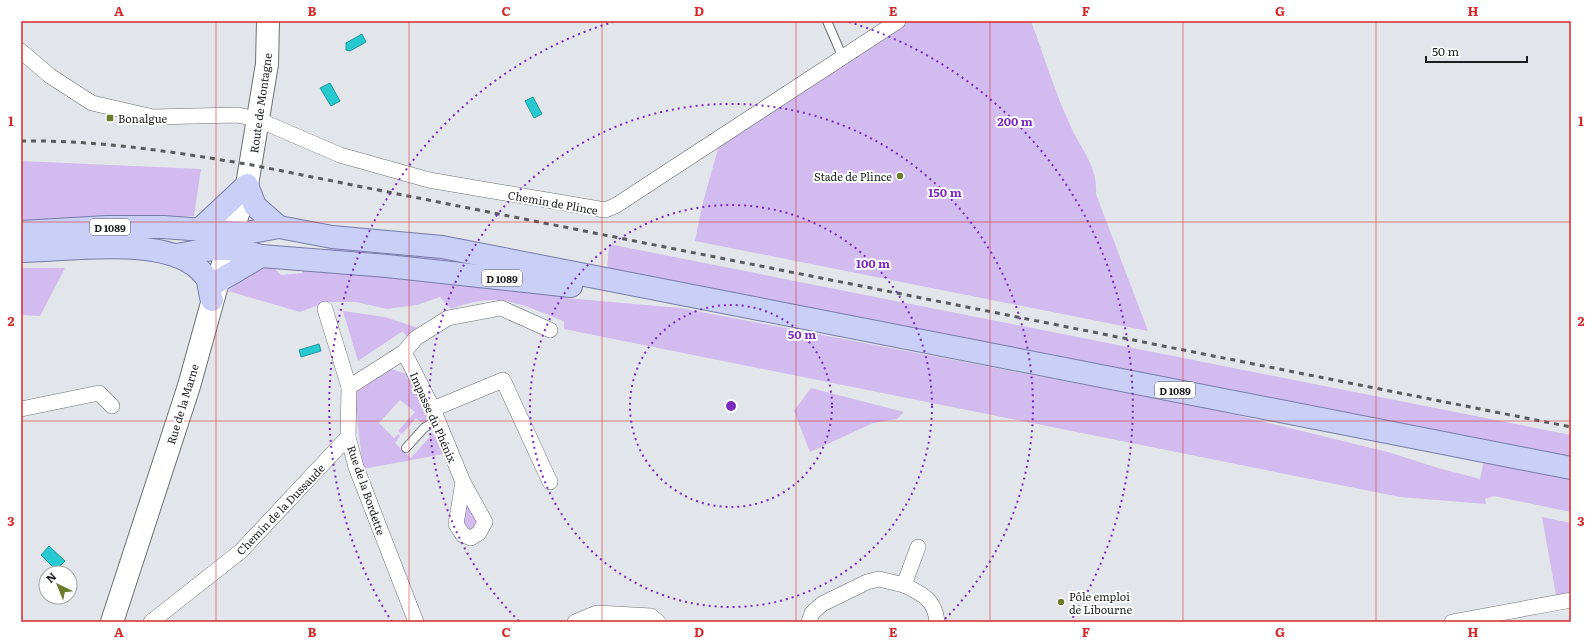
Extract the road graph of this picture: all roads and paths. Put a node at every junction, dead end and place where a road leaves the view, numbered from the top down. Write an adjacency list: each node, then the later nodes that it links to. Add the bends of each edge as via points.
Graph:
1 (268, 21): 6 (main road, Route de Montagne, via 267,64)
2 (827, 21): 5 (lane)
3 (898, 21): 5 (street, Chemin de Plince)
4 (21, 51): 6 (street, Chemin de Plince, via 50,76 92,103 153,117 238,115)
5 (843, 58): 6 (street, Chemin de Plince, via 667,175 615,206 611,212 429,180 340,155)
6 (259, 120): 7 (main road, Route de Montagne)
7 (247, 185): 8 (main road, via 255,206); 9 (main road); 12 (main road, Rue de la Marne)
8 (279, 226): 11 (main road, D 1089); 12 (main road, D 1089)
9 (199, 230): 10 (main road, D 1089, via 107,227); 12 (main road, D 1089)
10 (21, 232)
11 (332, 237): 12 (main road, D 1089, via 307,245); 18 (main road, D 1089, via 442,247)
12 (230, 241): 13 (main road, D 1089); 15 (main road, D 1089); 16 (main road, D 1089, via 243,251); 17 (main road, Rue de la Marne)
13 (120, 246): 14 (main road, D 1089); 15 (main road, D 1089)
14 (21, 251)
15 (177, 255): 17 (main road, via 200,270)
16 (261, 256): 17 (main road); 18 (main road, D 1089, via 458,273)
17 (215, 291): 34 (main road, Rue de la Marne, via 189,386)
18 (743, 307): 28 (main road, D 1089)
19 (325, 309): 22 (street, Rue de la Bordette)
20 (550, 330): 21 (street, via 501,308 448,318 416,338)
21 (404, 352): 22 (street); 25 (street, Impasse du Phénix)
22 (349, 387): 26 (street, Rue de la Bordette)
23 (112, 406): 24 (street, via 99,394)
24 (21, 409)
25 (435, 414): 27 (lane); 29 (street, Impasse du Phénix); 30 (street, via 503,380)
26 (348, 438): 35 (street, Chemin de la Dussaude, via 241,551); 36 (street, Rue de la Bordette, via 356,467)
27 (406, 448)
28 (1571, 468)
29 (462, 482)
30 (550, 482)
31 (918, 547): 32 (street)
32 (904, 585): 39 (street, via 879,579 867,582 822,604 812,613); 40 (street, via 930,600)
33 (1571, 600): 41 (street)
34 (112, 622)
35 (151, 622)
36 (416, 622)
37 (575, 622): 38 (street, via 597,613 651,616)
38 (658, 622)
39 (809, 622)
40 (937, 622)
41 (1452, 622)

